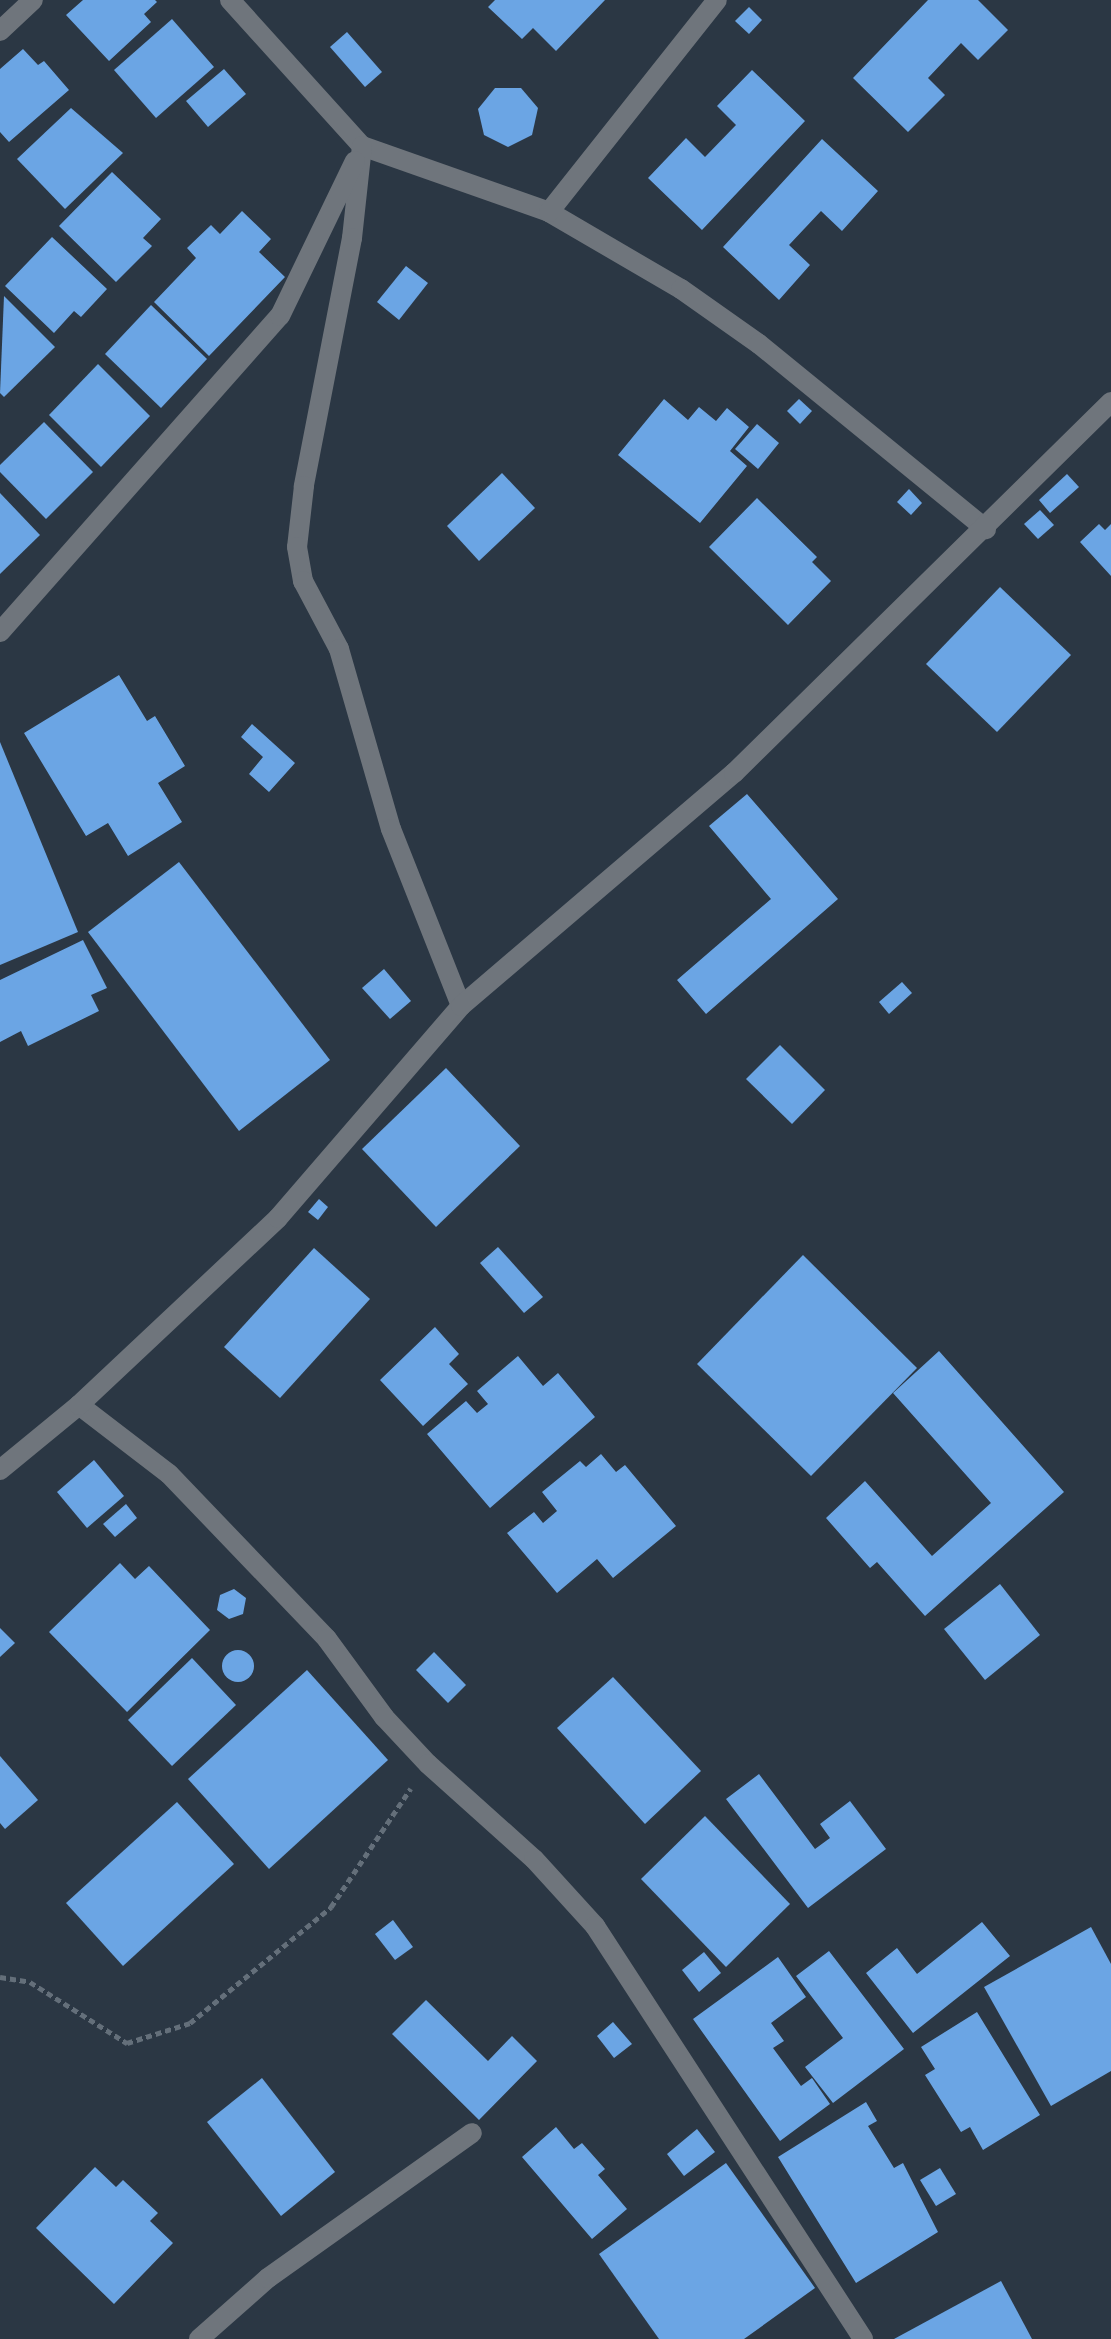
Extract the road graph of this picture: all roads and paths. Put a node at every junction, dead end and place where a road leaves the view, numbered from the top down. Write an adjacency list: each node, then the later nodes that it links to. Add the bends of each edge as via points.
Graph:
1 (33, 0): 4 (street)
2 (230, 0): 5 (street)
3 (717, 0): 6 (street)
4 (0, 31)
5 (362, 146): 6 (street); 9 (street, via 280,316); 10 (street, via 352,238 297,547 303,581 339,649 391,829)
6 (549, 212): 8 (street, via 681,289 759,344)
7 (1111, 402): 8 (street)
8 (986, 529): 10 (street, via 734,773)
9 (0, 632)
10 (461, 1006): 11 (street, via 278,1218)
11 (79, 1405): 12 (street); 13 (street, via 169,1474 210,1515 327,1639 384,1717)
12 (0, 1470)
13 (428, 1764): 14 (path, via 331,1907 190,2023 127,2043 30,1982); 17 (street, via 534,1859 595,1926)
14 (0, 1977)
15 (472, 2133): 16 (street, via 268,2278)
16 (199, 2339)
17 (863, 2339)

